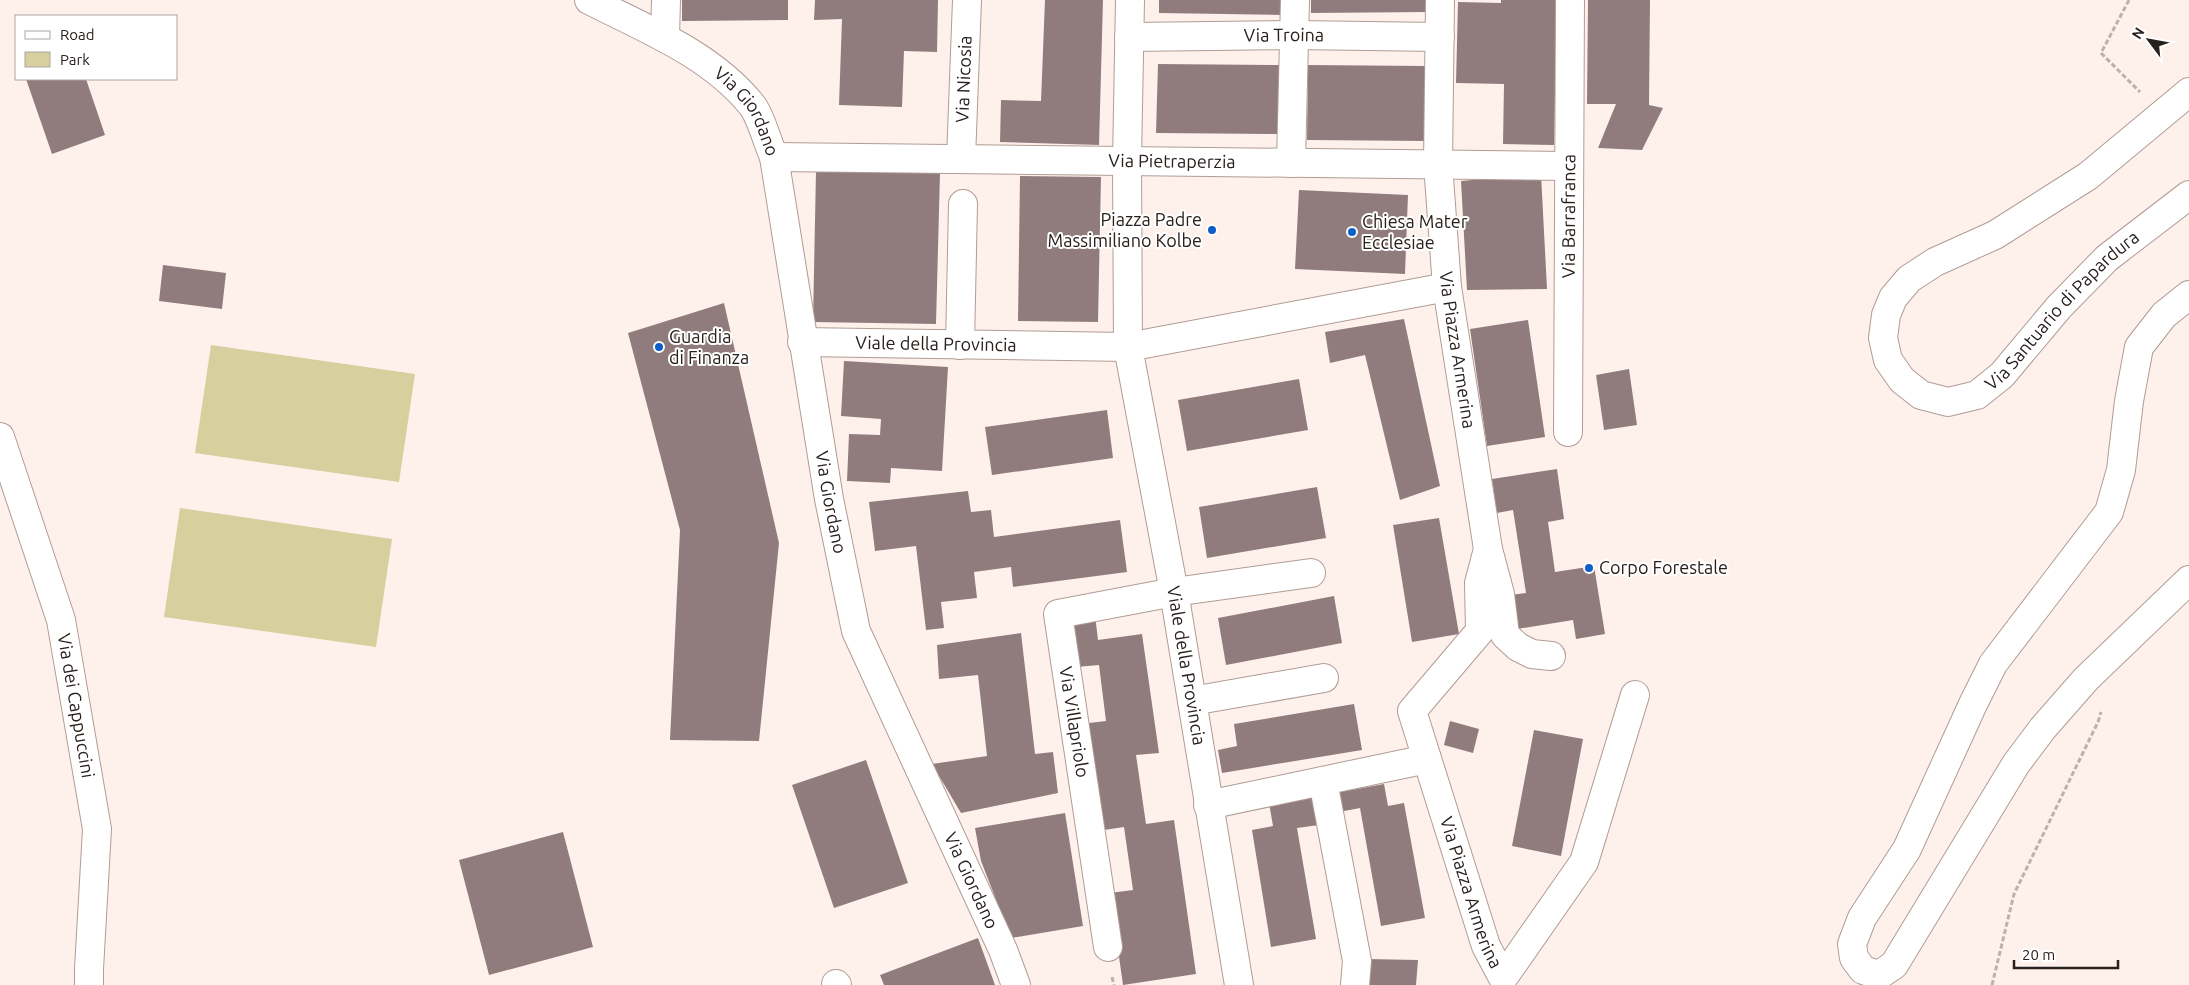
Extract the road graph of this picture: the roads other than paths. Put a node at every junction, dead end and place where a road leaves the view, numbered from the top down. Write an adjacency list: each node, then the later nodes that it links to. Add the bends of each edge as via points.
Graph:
1 (589, 0): 10 (street, Via Giordano)
2 (666, 0): 10 (street)
3 (967, 0): 14 (street, Via Nicosia)
4 (1130, 0): 11 (street, Viale della Provincia)
5 (1295, 0): 8 (street)
6 (1440, 0): 9 (street, Via Piazza Armerina)
7 (1570, 0): 18 (street, Via Barrafranca)
8 (1295, 35): 9 (street, Via Troina); 11 (street, Via Troina); 16 (street)
9 (1440, 37): 17 (street, Via Piazza Armerina)
10 (665, 38): 13 (street, Via Giordano, via 708,63 753,106)
11 (1129, 38): 15 (street, Viale della Provincia)
12 (2189, 92): 19 (street, Via Santuario di Papardura, via 2088,176 2042,207 1995,235 1935,262 1909,279 1893,298 1886,316 1883,338 1888,360 1902,380 1921,395 1948,402 1977,395 2002,375 2059,307 2107,258)
13 (774, 157): 14 (street, Via Pietraperzia); 23 (street, Via Giordano)
14 (961, 159): 15 (street, Via Pietraperzia)
15 (1127, 161): 16 (street, Via Pietraperzia); 25 (street, Viale della Provincia)
16 (1291, 163): 17 (street, Via Pietraperzia)
17 (1438, 164): 18 (street, Via Pietraperzia); 21 (street, Via Piazza Armerina)
18 (1568, 166): 26 (street, Via Barrafranca)
19 (2189, 195)
20 (963, 204): 24 (street)
21 (1447, 287): 25 (street, Viale della Provincia); 28 (street, Via Piazza Armerina)
22 (2189, 295): 30 (street, via 2164,315 2139,347 2121,470 2109,512 1993,664 1908,849 1862,918 1852,944 1854,958 1862,970 1879,975 1894,965 2016,764 2043,728 2086,679)
23 (802, 342): 24 (street, Viale della Provincia); 41 (street, Via Giordano, via 856,631 1003,950)
24 (960, 344): 25 (street, Viale della Provincia)
25 (1128, 347): 31 (street, Viale della Provincia)
26 (1568, 432)
27 (0, 437): 40 (street, Via dei Cappuccini, via 61,620 97,829 88,969)
28 (1488, 549): 32 (street, Via Piazza Armerina, via 1500,594 1505,635 1532,654); 36 (street, Via Piazza Armerina, via 1479,583 1480,632 1412,711)
29 (1311, 573): 31 (street)
30 (2189, 580)
31 (1174, 592): 35 (street, Viale della Provincia); 39 (street, Via Villapriolo, via 1058,614)
32 (1551, 656)
33 (1324, 678): 35 (street)
34 (1634, 694): 36 (street, Via Piazza Armerina, via 1584,862 1503,978 1486,946)
35 (1192, 701): 38 (street, Viale della Provincia)
36 (1427, 759): 37 (street)
37 (1323, 781): 38 (street); 43 (street, via 1357,961)
38 (1208, 805): 42 (street, Viale della Provincia)
39 (1108, 947)
40 (90, 985)
41 (1016, 985)
42 (1239, 985)
43 (1355, 985)

